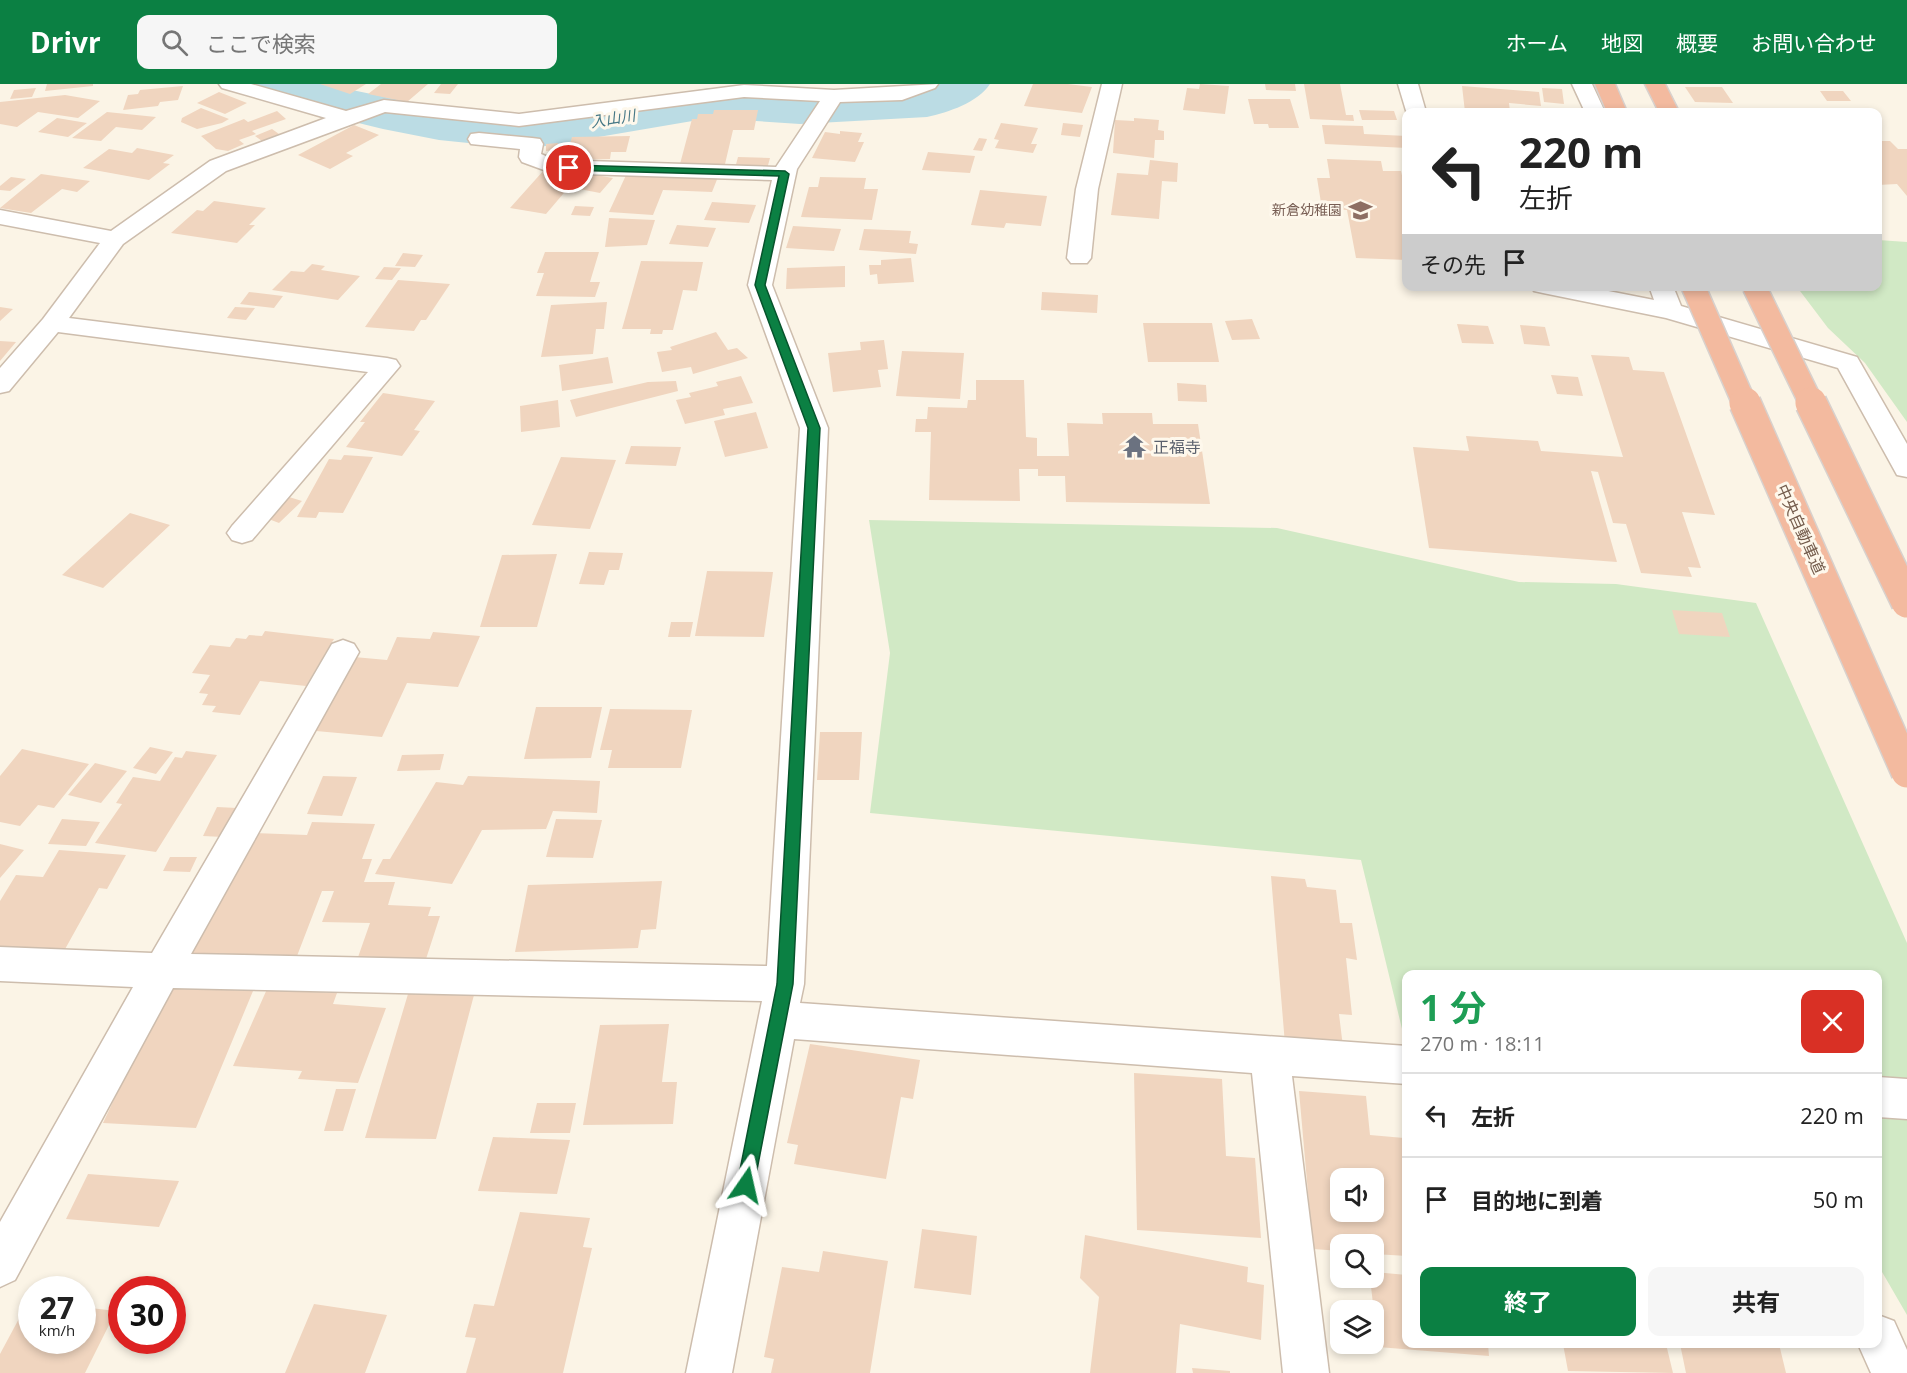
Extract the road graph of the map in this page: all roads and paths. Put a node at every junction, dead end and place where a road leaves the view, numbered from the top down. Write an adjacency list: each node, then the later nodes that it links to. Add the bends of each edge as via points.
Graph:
1 (229, 84): 14 (street)
2 (928, 84): 9 (street, via 902,94)
3 (1408, 84): 10 (street)
4 (1582, 84): 11 (street)
5 (1605, 84): 12 (highway)
6 (1655, 84): 13 (highway)
7 (1112, 85): 20 (street, via 1087,189)
8 (745, 87): 9 (street); 14 (street, via 519,120 384,106)
9 (830, 103): 17 (street)
10 (1415, 108)
11 (1593, 108)
12 (1615, 108)
13 (1667, 108)
14 (346, 118): 15 (street); 19 (street, via 218,166)
15 (422, 131)
16 (457, 136): 17 (street, via 532,144 530,157 552,166)
17 (785, 174): 35 (street, via 760,285 814,428)
18 (4, 219): 19 (street)
19 (115, 239): 26 (street)
20 (1079, 258)
21 (1568, 291): 25 (street)
22 (1663, 291): 25 (street)
23 (1695, 291): 32 (highway, 中央自動車道, bridge)
24 (1756, 291): 30 (highway, bridge)
25 (1670, 311): 28 (street, via 1848,363)
26 (52, 324): 27 (street); 29 (street, via 387,366)
27 (0, 385)
28 (1907, 468)
29 (242, 533)
30 (1907, 602)
31 (343, 652): 34 (street)
32 (1907, 772)
33 (0, 964): 34 (street)
34 (162, 972): 35 (street); 41 (street)
35 (785, 984): 36 (street)
36 (778, 1020): 37 (street); 43 (street)
37 (1270, 1055): 38 (street); 44 (street)
38 (1402, 1065)
39 (1882, 1097): 40 (street)
40 (1907, 1099)
41 (0, 1266)
42 (1882, 1346): 45 (street)
43 (709, 1373)
44 (1306, 1373)
45 (1894, 1373)

